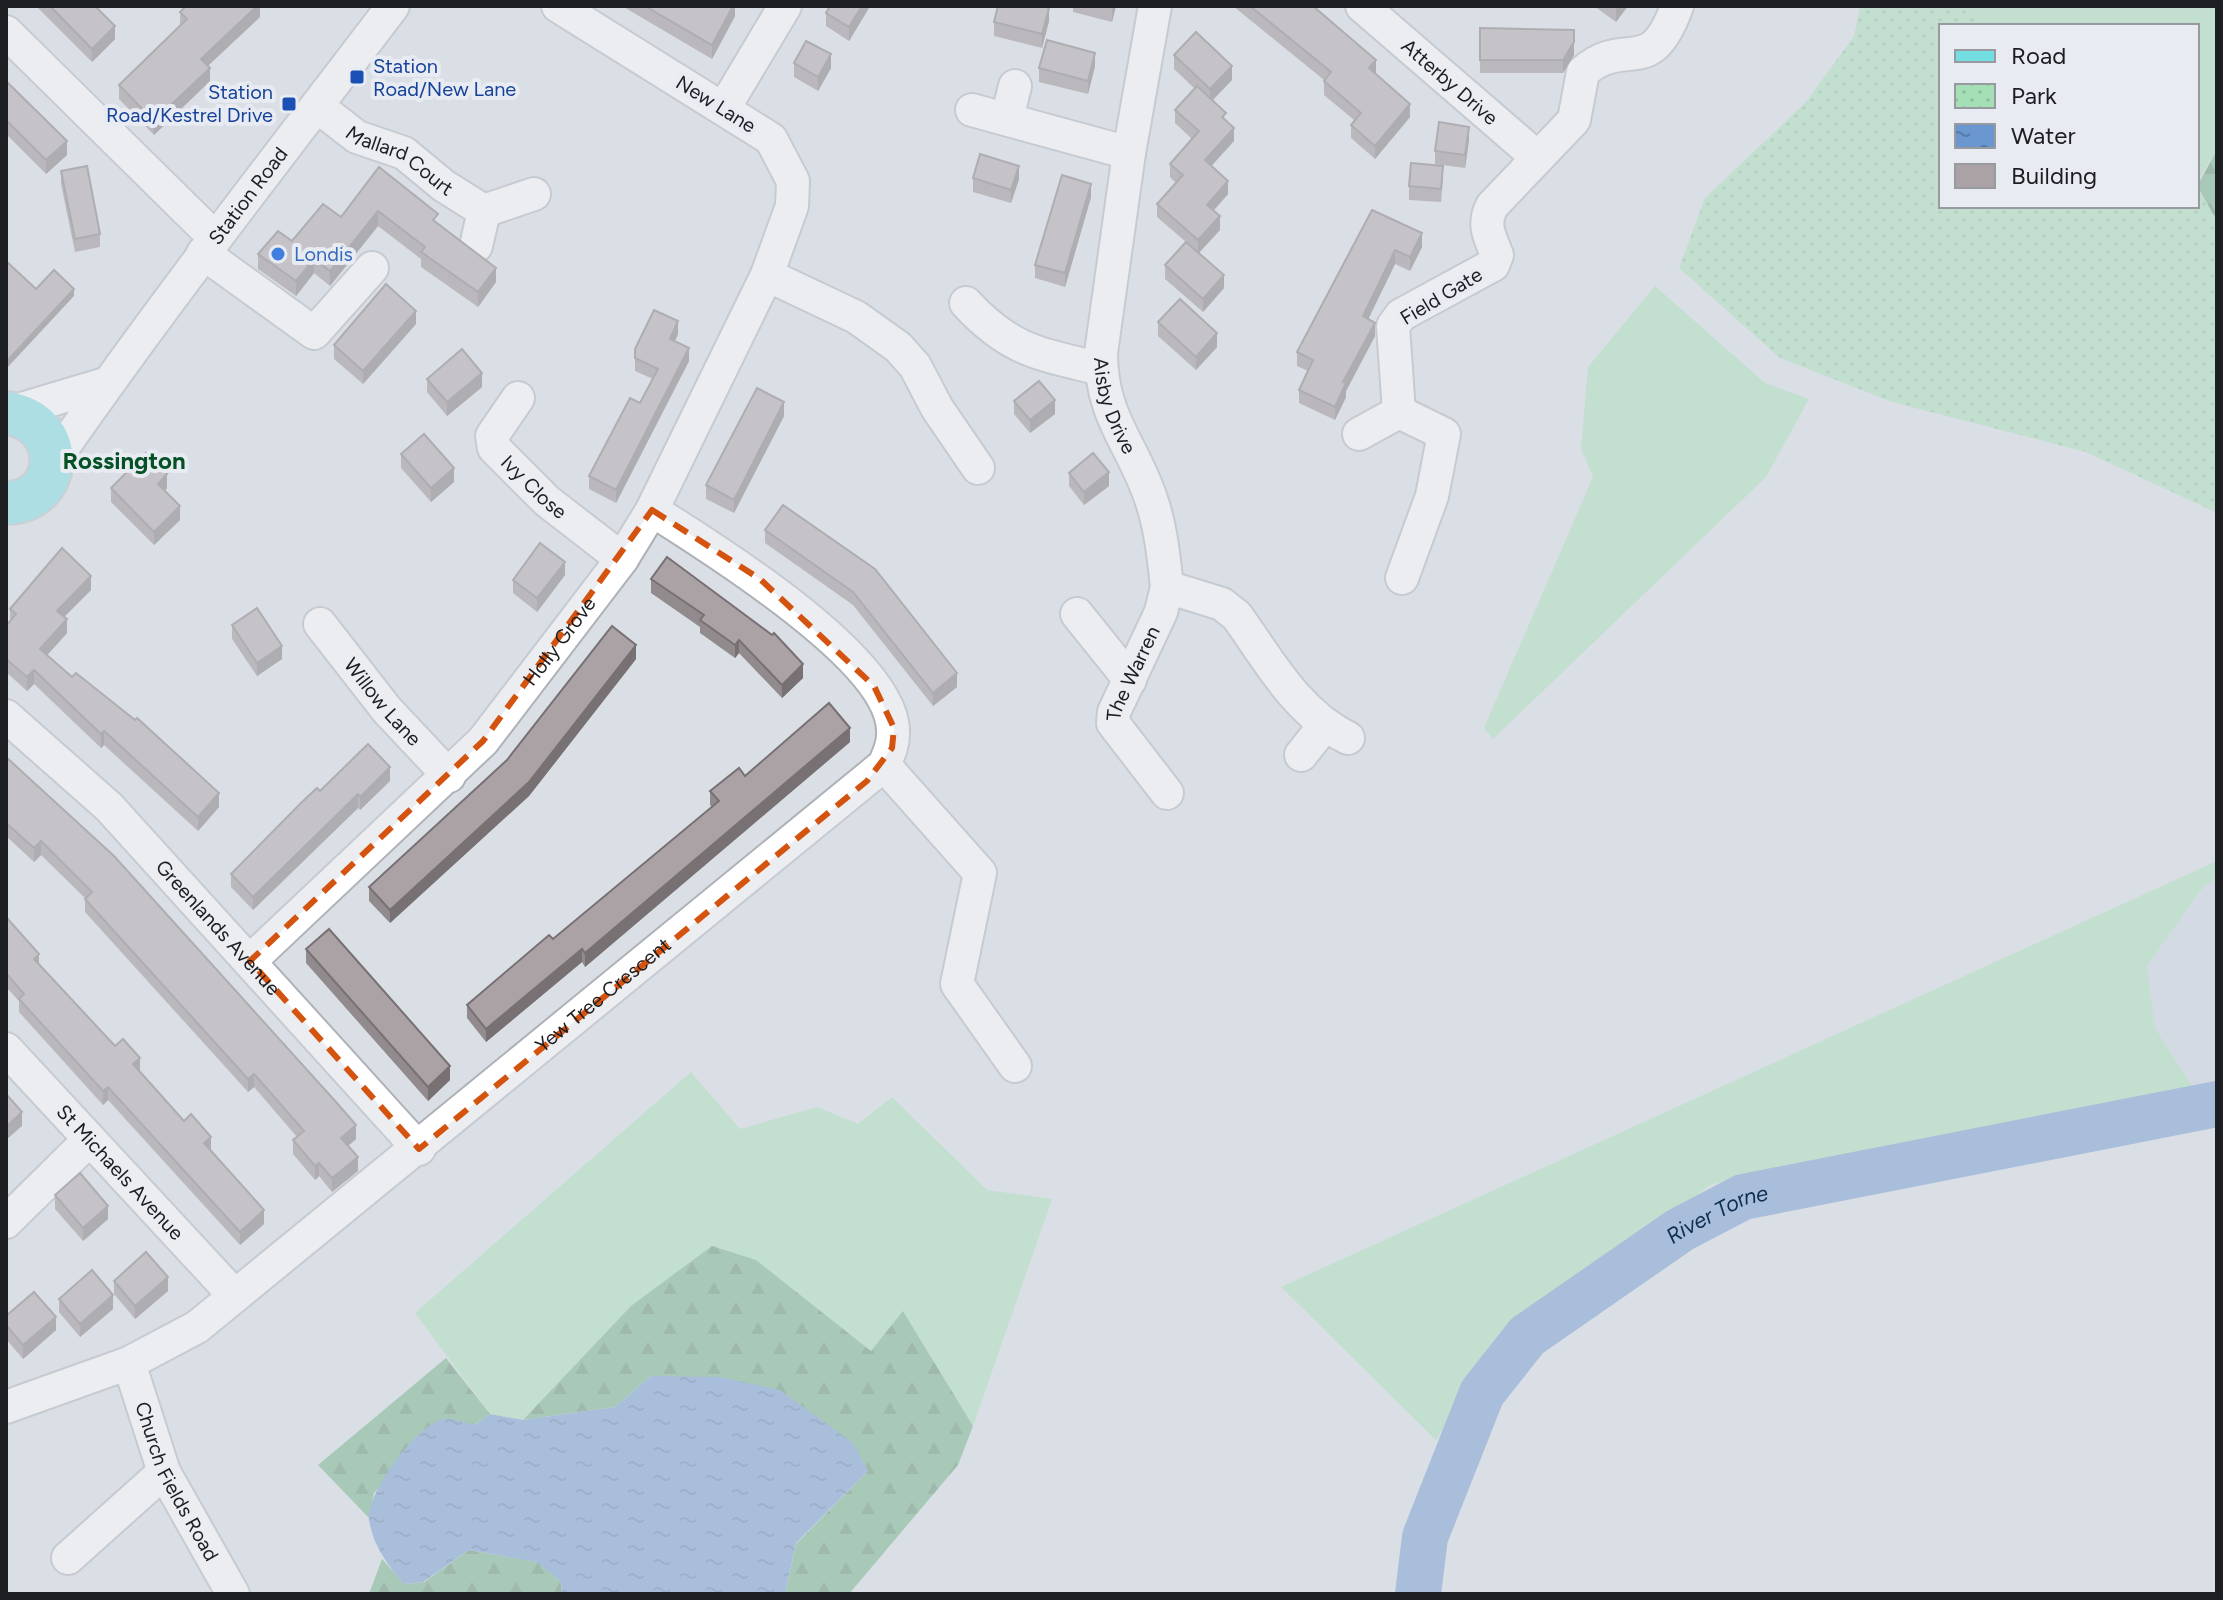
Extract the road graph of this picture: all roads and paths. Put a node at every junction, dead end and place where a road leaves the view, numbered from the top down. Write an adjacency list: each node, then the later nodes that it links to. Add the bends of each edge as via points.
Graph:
1 (393, 6): 9 (street, Station Road)
2 (558, 6): 10 (street, New Lane)
3 (785, 6): 10 (street)
4 (1155, 6): 13 (street, Aisby Drive)
5 (1362, 6): 14 (street, Atterby Drive)
6 (1677, 6): 14 (street, via 1658,44 1645,53 1606,57 1583,72 1574,120)
7 (6, 32): 17 (street)
8 (1015, 86): 12 (street)
9 (317, 106): 16 (street, Mallard Court, via 357,137 404,153); 17 (street, Station Road)
10 (724, 108): 19 (street, New Lane, via 771,139 793,181 792,206)
11 (972, 110): 12 (street)
12 (1007, 119): 13 (street)
13 (1129, 153): 22 (street, Aisby Drive)
14 (1537, 157): 25 (street, Field Gate, via 1486,217 1497,255 1493,265 1401,315 1393,326)
15 (534, 194): 16 (street)
16 (484, 211): 18 (street)
17 (208, 245): 20 (street, via 314,333); 23 (street, Station Road)
18 (476, 246)
19 (772, 263): 28 (street, via 898,347); 30 (street, Holly Grove)
20 (372, 268)
21 (966, 303): 22 (street, via 998,336 1014,344)
22 (1101, 369): 34 (street, Aisby Drive, via 1109,414 1153,502)
23 (105, 384): 26 (street); 29 (street, Station Road)
24 (518, 398): 32 (street, Ivy Close, via 491,442 547,501)
25 (1399, 412): 27 (street); 33 (street, via 1444,434 1432,496)
26 (7, 413): 29 (main road, via 21,415 48,440)
27 (1359, 434)
28 (978, 468)
29 (33, 484): 31 (main road)
30 (652, 510): 32 (street, Holly Grove); 40 (street, via 801,611 874,686 894,728)
31 (6, 530)
32 (622, 559): 41 (street, Holly Grove, via 492,730)
33 (1402, 578)
34 (1167, 587): 37 (street, The Warren); 39 (street, via 1222,604 1237,616 1287,686 1336,732)
35 (1077, 614): 37 (street)
36 (320, 624): 41 (street, Willow Lane, via 387,710)
37 (1130, 680): 42 (street, The Warren, via 1113,723)
38 (6, 716): 43 (street, Greenlands Avenue, via 109,807)
39 (1301, 755)
40 (884, 765): 45 (street, via 980,873 957,984); 47 (street, Yew Tree Crescent)
41 (449, 776): 43 (street, Holly Grove)
42 (1167, 793)
43 (250, 961): 47 (street, Greenlands Avenue)
44 (6, 1049): 46 (street, St Michaels Avenue)
45 (1015, 1066)
46 (89, 1140): 48 (street); 49 (street, St Michaels Avenue)
47 (419, 1149): 49 (street, Yew Tree Crescent)
48 (6, 1222)
49 (235, 1296): 50 (street, Yew Tree Crescent, via 173,1342)
50 (129, 1363): 51 (street, Yew Tree Crescent); 52 (street, Church Fields Road)
51 (6, 1407)
52 (164, 1472): 53 (street); 54 (street, Church Fields Road)
53 (68, 1558)
54 (233, 1594)

